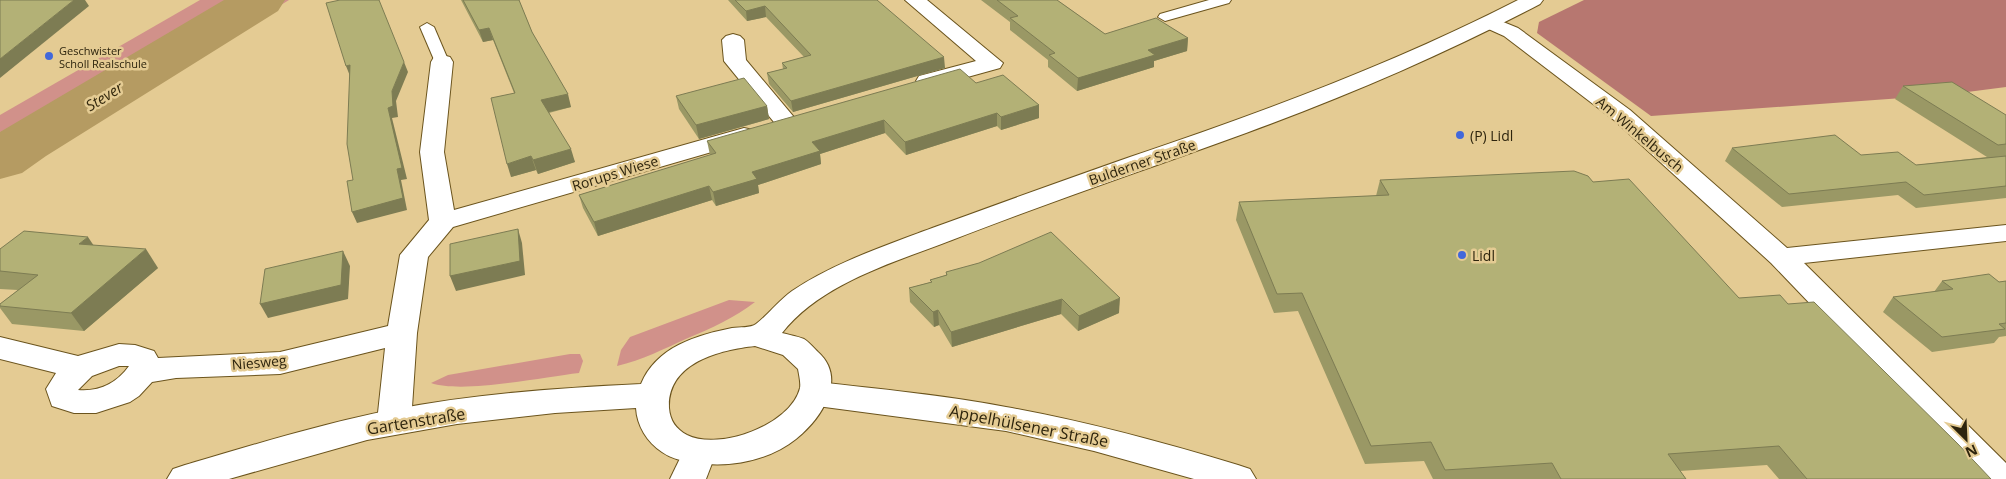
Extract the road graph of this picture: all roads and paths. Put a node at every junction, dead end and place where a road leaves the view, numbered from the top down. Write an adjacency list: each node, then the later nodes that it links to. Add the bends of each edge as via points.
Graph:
1 (915, 0): 9 (street, via 992,63)
2 (1224, 0): 4 (lane)
3 (1533, 0): 5 (street, Bulderner Straße)
4 (1165, 17)
5 (1491, 23): 12 (street, Am Winkelbusch, via 1511,32 1622,115); 14 (street, Bulderner Straße, via 1311,100 882,257 831,279 774,321)
6 (428, 27): 8 (lane)
7 (733, 40): 10 (street, Rorups Wiese, via 735,61 796,120)
8 (442, 62): 10 (street, via 432,152)
9 (908, 87)
10 (443, 221): 13 (street, via 414,255)
11 (2006, 233): 12 (street)
12 (1780, 257): 22 (street, Am Winkelbusch)
13 (402, 333): 15 (street, Niesweg, via 280,363 176,367 142,372 139,379 124,390 88,403 64,398 62,389 81,368); 18 (street)
14 (762, 337): 16 (street, via 796,348 810,360 817,376); 17 (street, via 734,337 693,350 662,376)
15 (0, 348)
16 (816, 394): 19 (street, via 808,412 792,429 771,442 745,452 718,454); 21 (street, Appelhülsener Straße, via 1007,420 1103,440)
17 (652, 395): 18 (street, Gartenstraße, via 551,400); 19 (street, via 654,421)
18 (394, 422): 20 (street, Gartenstraße, via 305,442)
19 (693, 466)
20 (185, 479)
21 (1238, 479)
22 (2000, 479)

